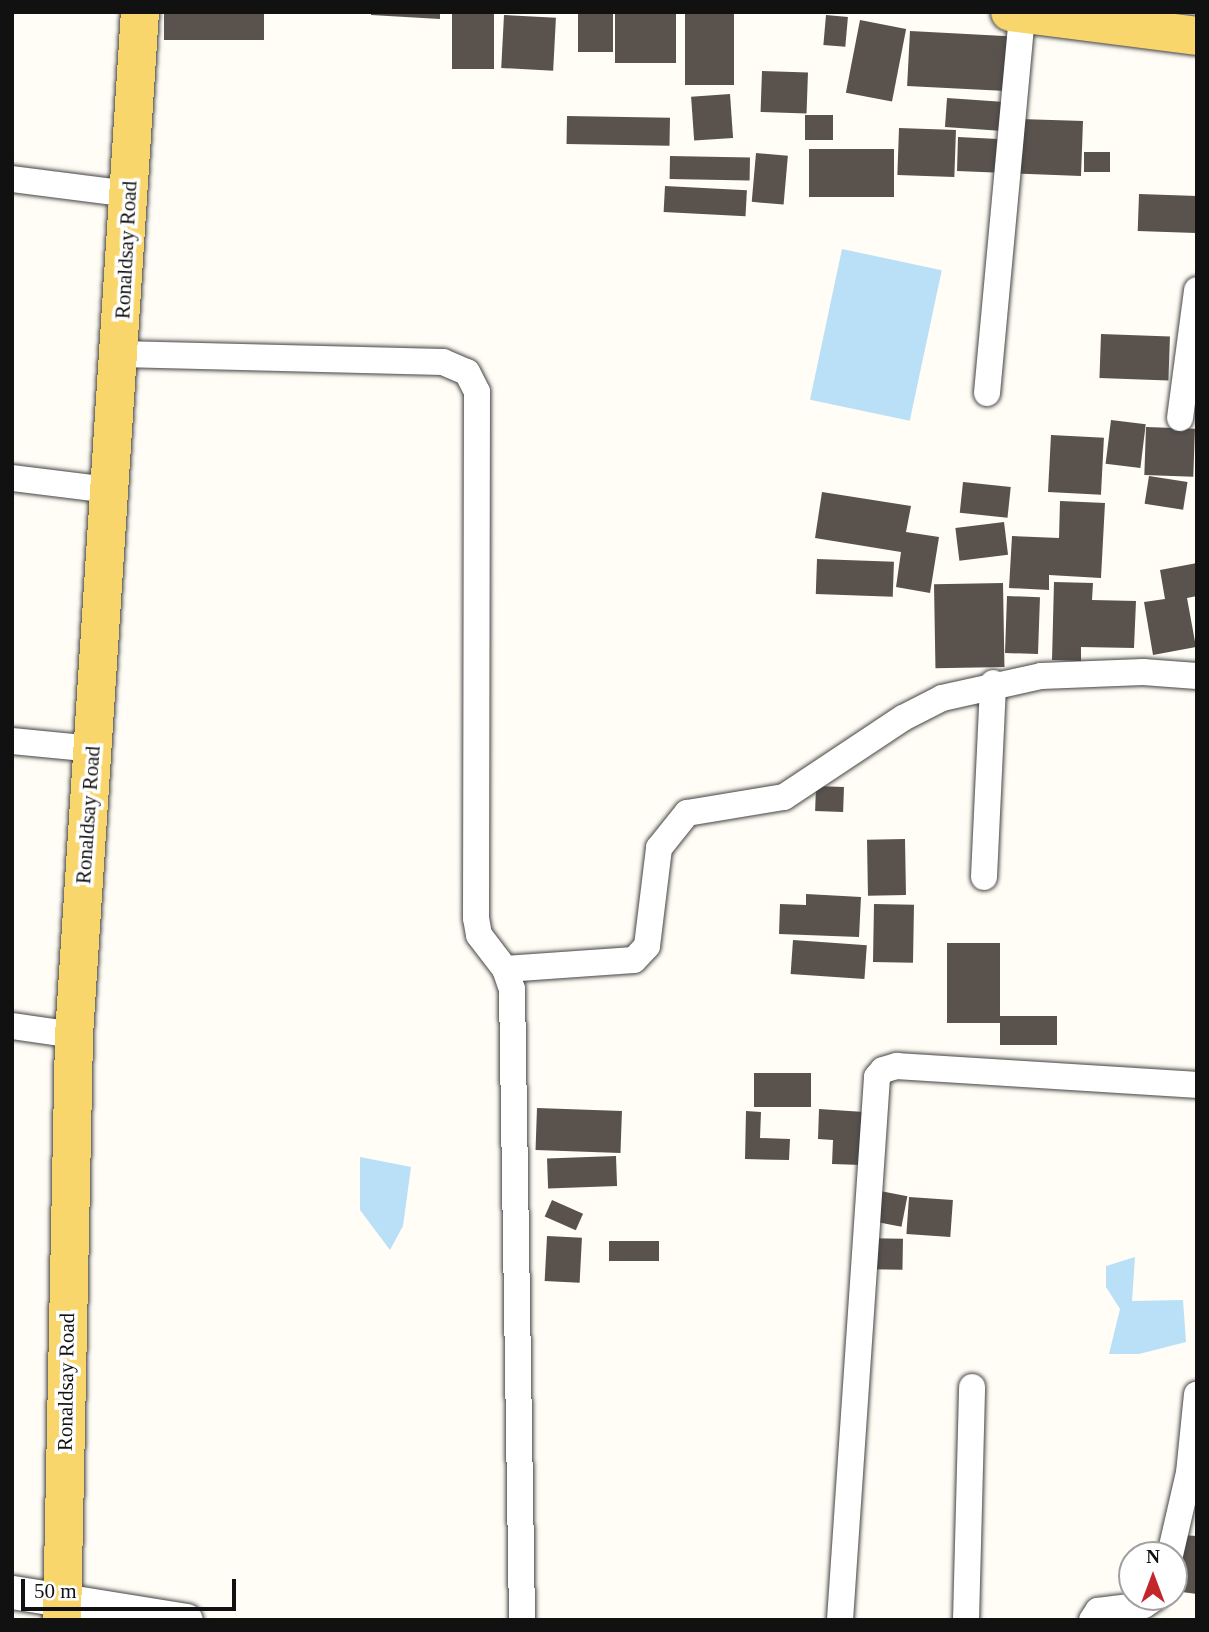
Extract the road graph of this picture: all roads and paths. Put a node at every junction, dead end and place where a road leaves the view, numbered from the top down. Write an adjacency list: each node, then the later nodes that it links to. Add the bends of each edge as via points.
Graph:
1 (140, 12): 5 (main road, Ronaldsay Road)
2 (1016, 13): 3 (main road); 8 (street)
3 (1177, 27)
4 (12, 179): 5 (street)
5 (129, 194): 7 (main road, Ronaldsay Road)
6 (1197, 290): 9 (street)
7 (120, 354): 11 (main road, Ronaldsay Road); 17 (street, via 443,362 456,365 473,379 477,392 476,918 487,949)
8 (987, 393)
9 (1180, 418)
10 (12, 478): 11 (street)
11 (109, 490): 15 (main road, Ronaldsay Road)
12 (1197, 676): 13 (street, via 1094,673)
13 (993, 683): 16 (street); 17 (street, via 942,698 902,718 784,797 687,813 659,848 647,946 634,960)
14 (12, 741): 15 (street)
15 (93, 749): 19 (main road, Ronaldsay Road)
16 (984, 877)
17 (505, 969): 28 (street, via 512,989)
18 (12, 1026): 19 (street)
19 (74, 1035): 26 (main road, Ronaldsay Road)
20 (1197, 1085): 29 (street, via 897,1066 877,1077)
21 (972, 1387): 30 (street)
22 (1197, 1394): 23 (street, via 1189,1473)
23 (1173, 1541)
24 (12, 1592): 26 (street)
25 (1118, 1608): 31 (street, via 1098,1611)
26 (61, 1609): 27 (street)
27 (186, 1620)
28 (522, 1620)
29 (840, 1620)
30 (966, 1620)
31 (1092, 1620)

